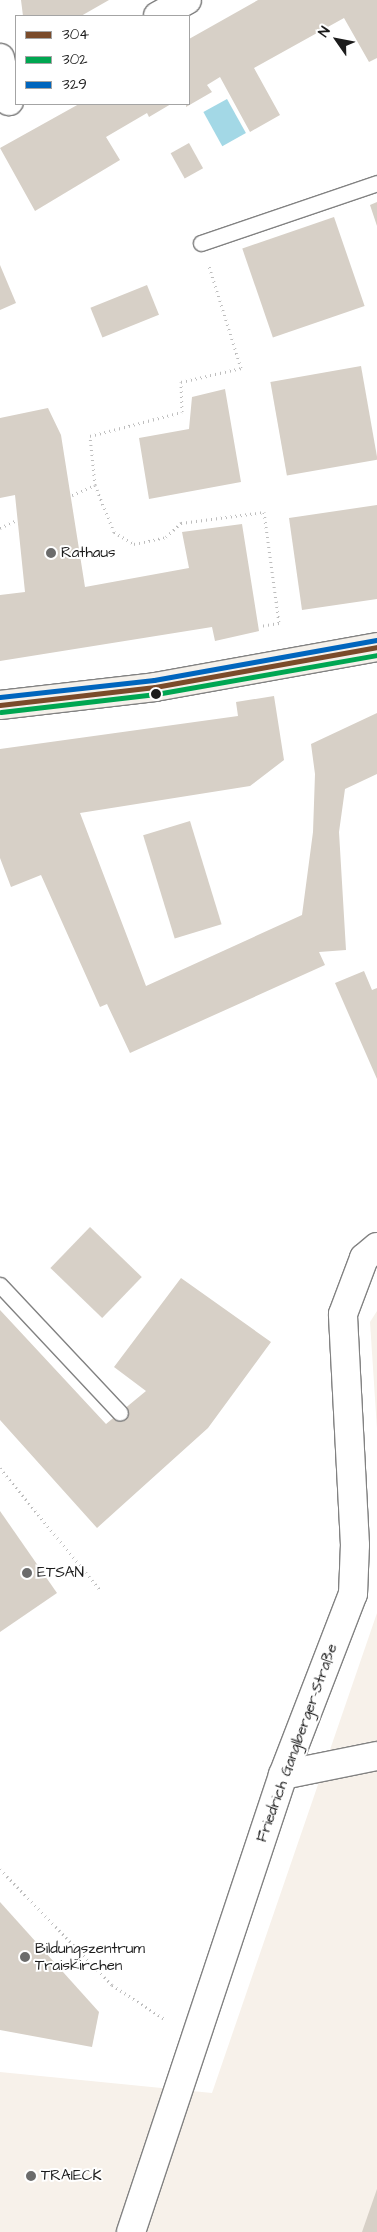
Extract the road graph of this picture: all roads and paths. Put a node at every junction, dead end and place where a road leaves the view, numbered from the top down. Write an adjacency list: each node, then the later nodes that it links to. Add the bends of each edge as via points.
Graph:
1 (186, 0): 2 (street)
2 (160, 15)
3 (0, 58): 4 (street)
4 (8, 101)
5 (377, 183): 6 (lane)
6 (201, 243): 7 (path, via 241,368 181,382 182,412 90,436)
7 (95, 485): 8 (path); 11 (path, via 114,532 134,544 166,536 181,523 264,512 278,623)
8 (72, 495)
9 (17, 520): 10 (path)
10 (0, 528)
11 (259, 626)
12 (377, 647): 13 (main road, via 155,687)
13 (0, 705)
14 (377, 1248): 20 (street, Friedrich Ganglberger-Straße, via 364,1258 343,1314 355,1545 353,1594)
15 (0, 1285): 16 (lane)
16 (120, 1413)
17 (0, 1468): 18 (path)
18 (101, 1591)
19 (377, 1756): 20 (street)
20 (283, 1775): 22 (street, Friedrich Ganglberger-Straße)
21 (0, 1869): 22 (path, via 112,1985)
22 (194, 2038): 23 (street, Friedrich Ganglberger-Straße)
23 (131, 2232)

